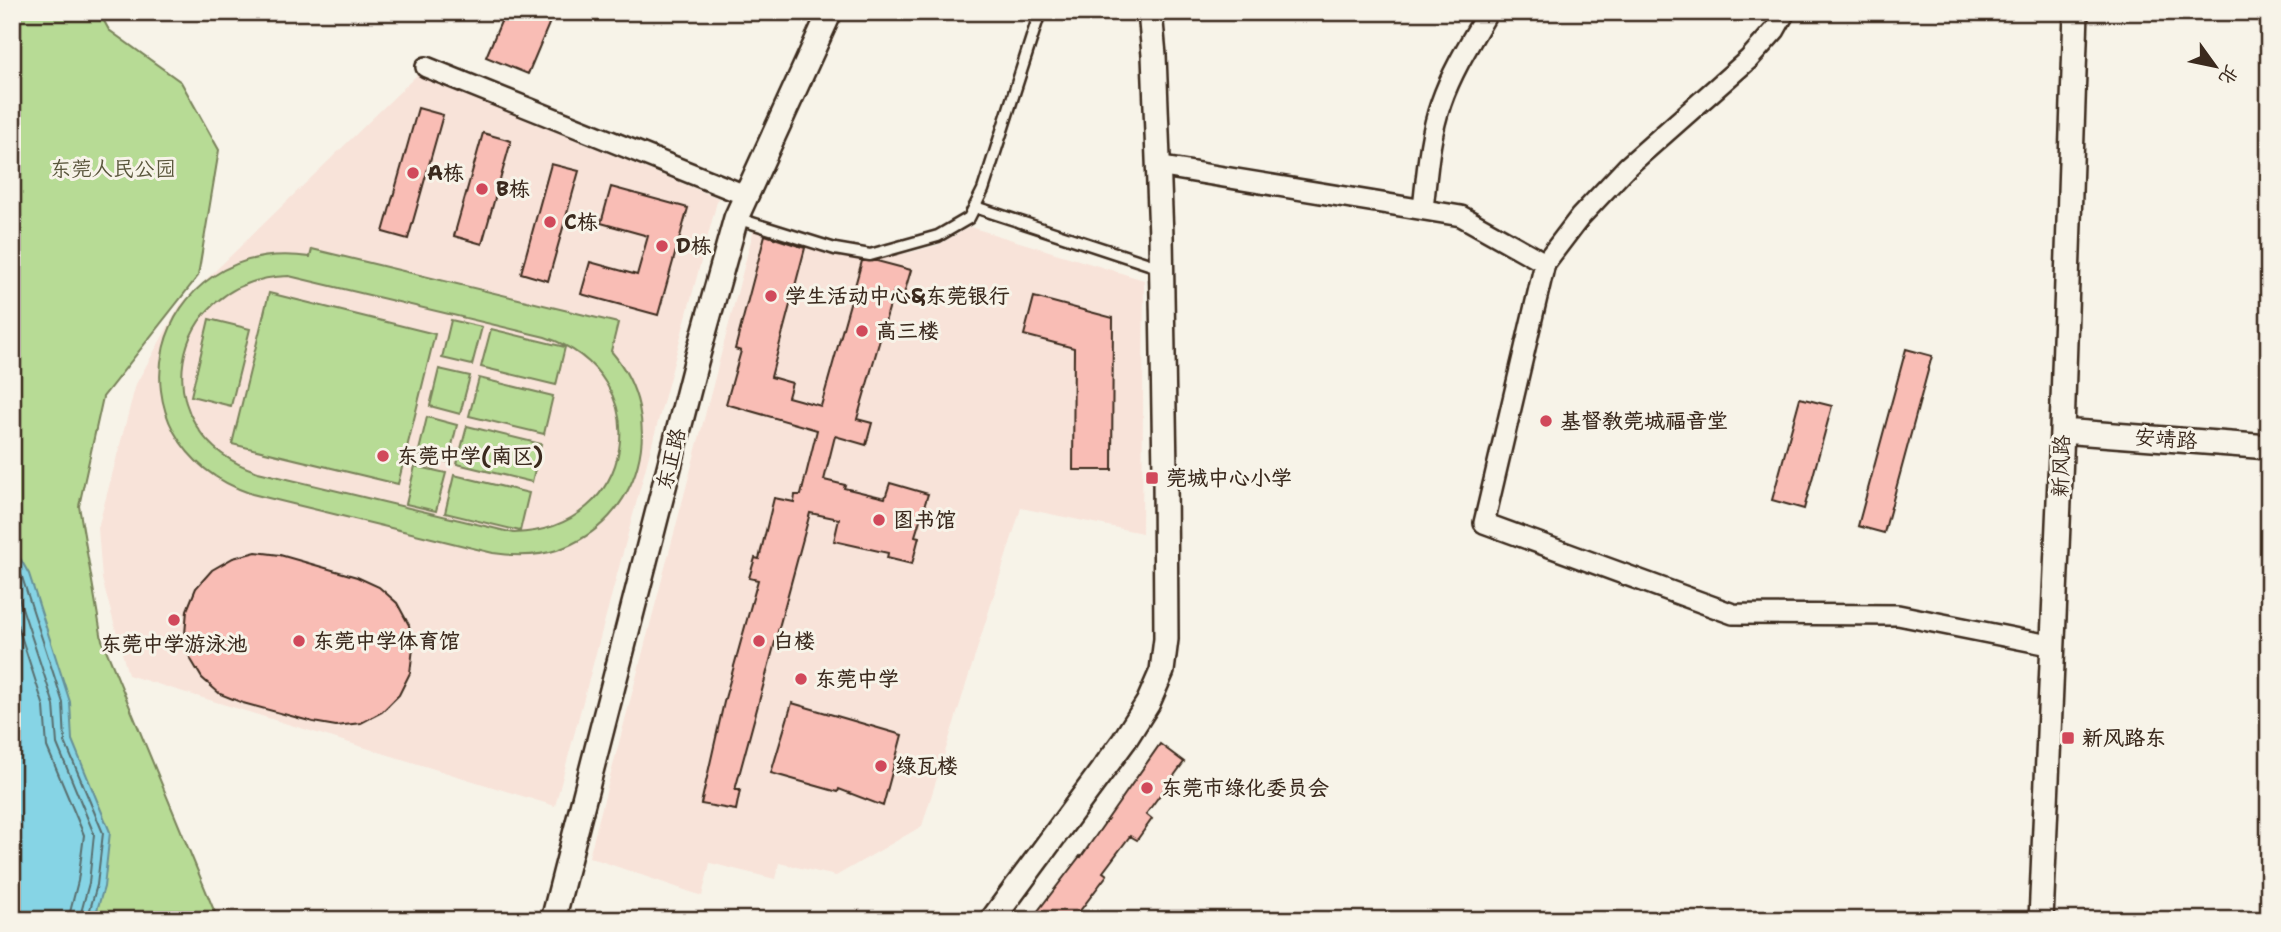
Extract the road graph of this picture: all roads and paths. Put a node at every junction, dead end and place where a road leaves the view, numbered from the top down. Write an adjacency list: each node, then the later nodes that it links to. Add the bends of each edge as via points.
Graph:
1 (830, 12): 9 (street, 东正路)
2 (1040, 12): 10 (lane)
3 (1150, 12): 8 (street)
4 (1488, 12): 11 (street, via 1441,102 1430,145)
5 (1785, 12): 13 (street, via 1749,59 1628,166)
6 (2076, 12): 15 (street, 新风路)
7 (426, 67): 9 (street)
8 (1157, 166): 11 (street); 14 (street)
9 (745, 195): 12 (street, 东正路)
10 (975, 207): 12 (lane, via 969,218 938,236 870,255 835,249); 14 (lane)
11 (1423, 209): 13 (street, via 1461,216)
12 (736, 218): 18 (street, 东正路)
13 (1545, 263): 17 (street, via 1484,523 1733,614 1898,615)
14 (1161, 268): 19 (street, via 1166,639 1162,671 1124,741)
15 (2062, 431): 16 (street, 安靖路); 17 (street, 新风路)
16 (2269, 447)
17 (2053, 646): 20 (street, 新风路)
18 (553, 920)
19 (992, 920)
20 (2041, 920)

